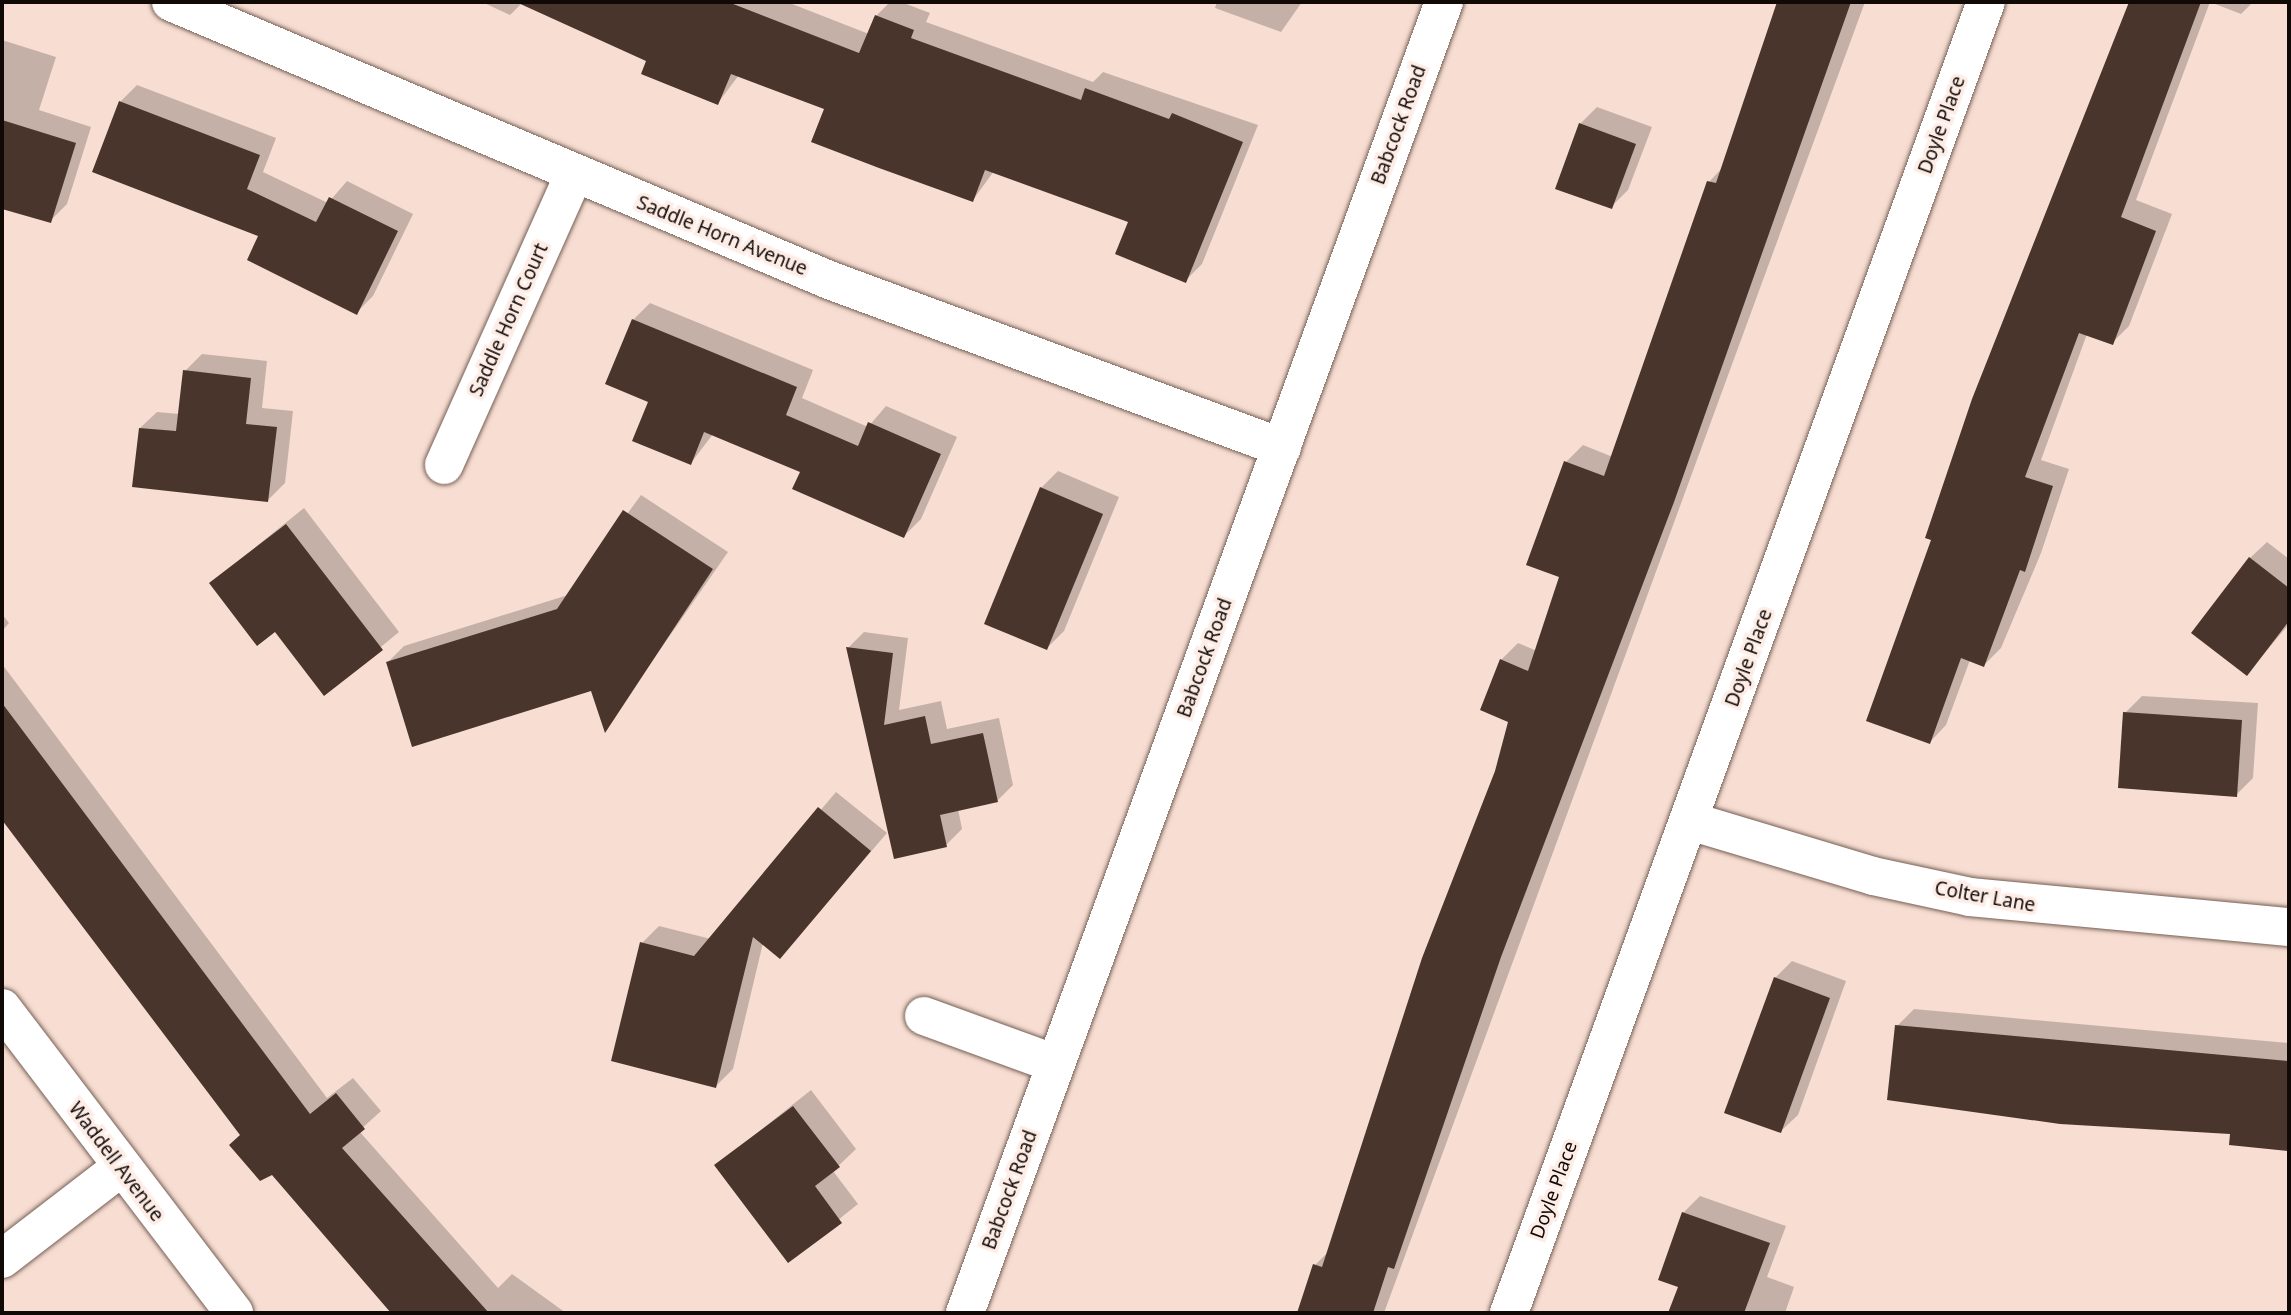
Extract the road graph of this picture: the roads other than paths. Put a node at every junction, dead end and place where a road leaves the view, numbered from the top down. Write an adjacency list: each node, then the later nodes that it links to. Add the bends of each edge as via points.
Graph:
1 (171, 2): 4 (street, Saddle Horn Avenue)
2 (1444, 2): 5 (street, Babcock Road)
3 (1986, 2): 7 (street, Doyle Place)
4 (574, 174): 5 (street, Saddle Horn Avenue, via 830,280); 6 (street, Saddle Horn Court)
5 (1282, 448): 11 (street, Babcock Road)
6 (444, 465)
7 (1690, 821): 8 (street, Colter Lane, via 1873,876 1970,897); 16 (street, Doyle Place)
8 (2289, 928)
9 (2, 1008): 12 (street, Waddell Avenue)
10 (924, 1016): 11 (street)
11 (1056, 1065): 15 (street, Babcock Road)
12 (119, 1169): 13 (street); 14 (street, Waddell Avenue)
13 (2, 1259)
14 (234, 1313)
15 (965, 1313)
16 (1509, 1313)

